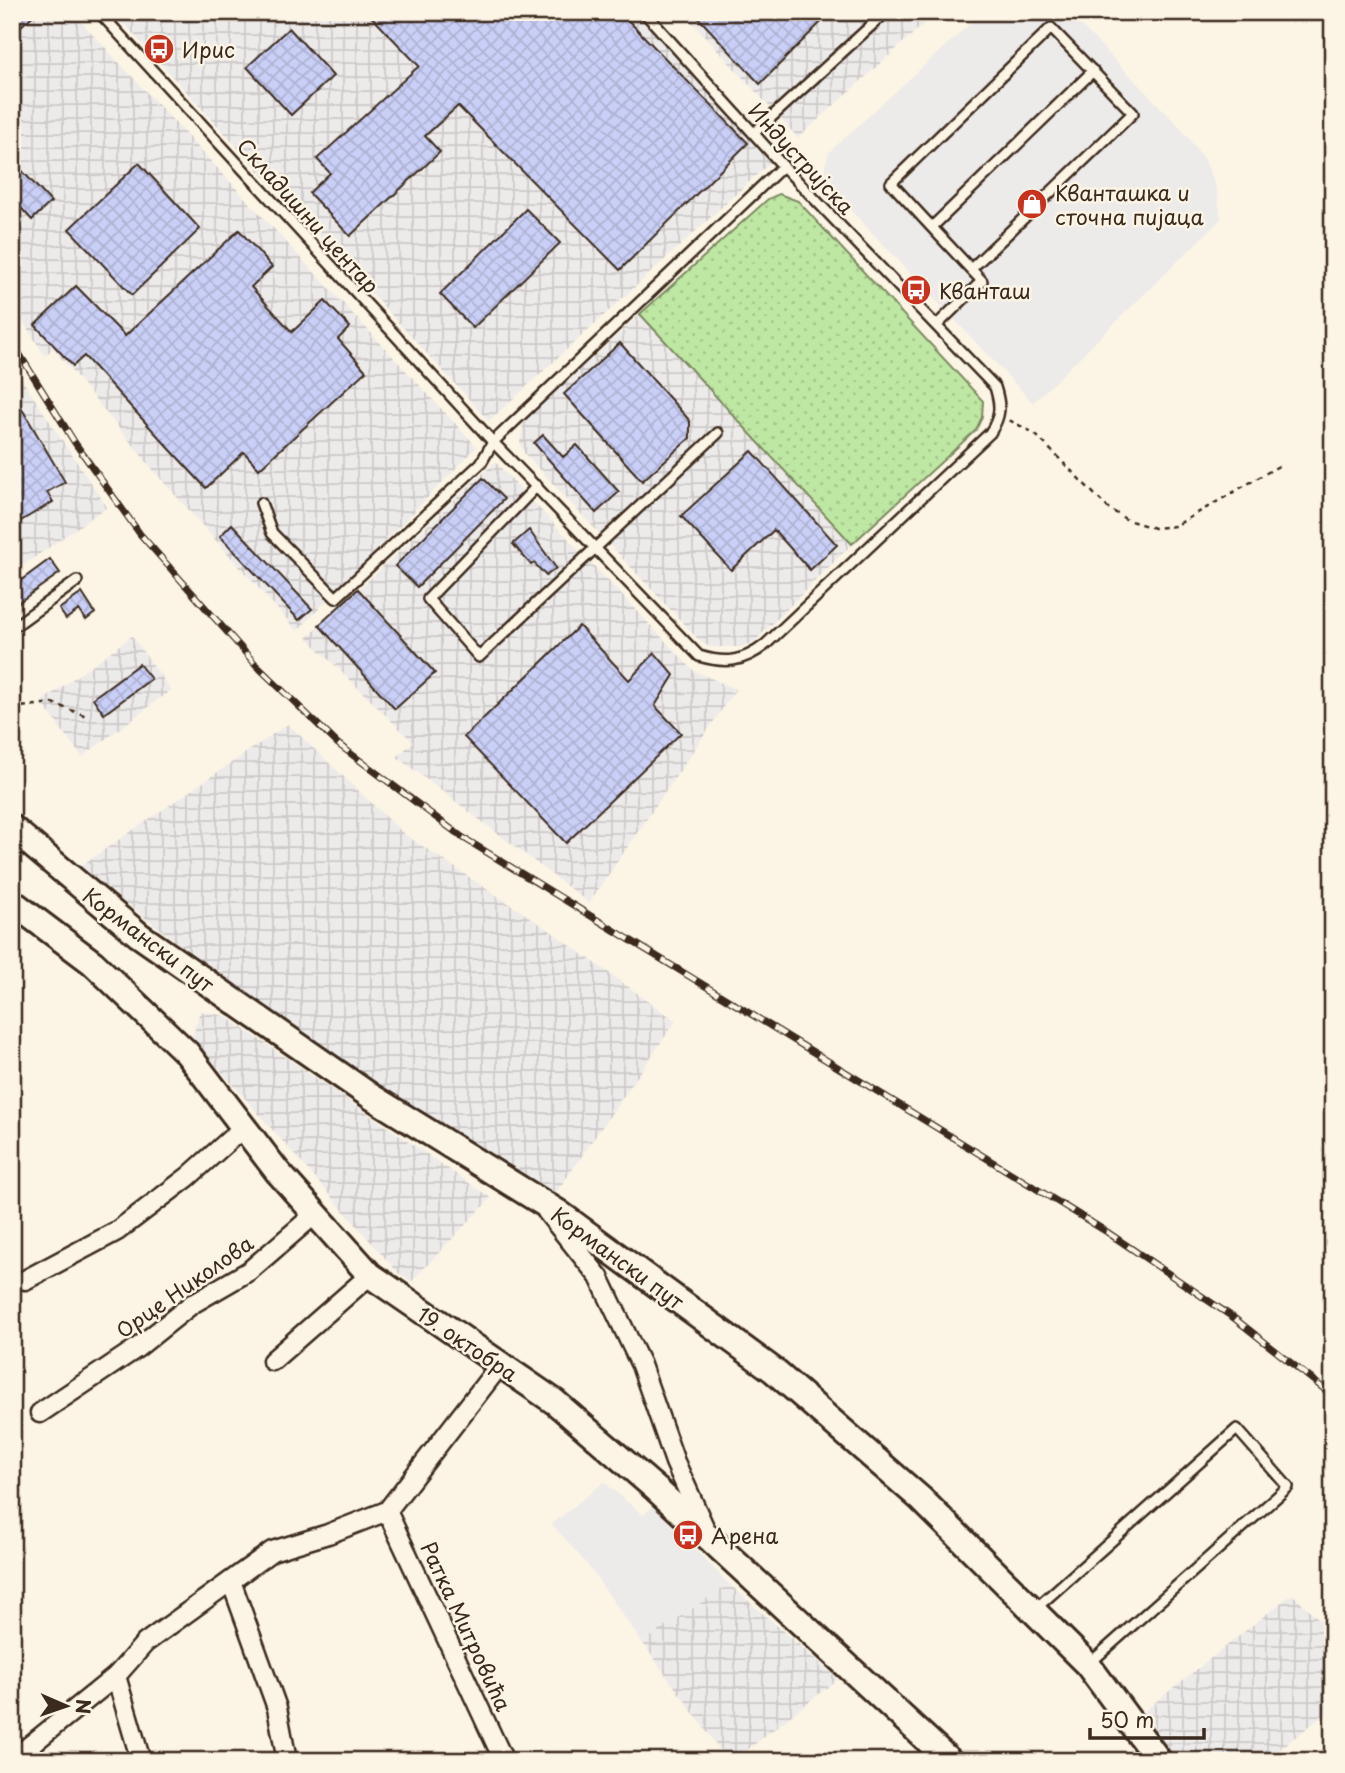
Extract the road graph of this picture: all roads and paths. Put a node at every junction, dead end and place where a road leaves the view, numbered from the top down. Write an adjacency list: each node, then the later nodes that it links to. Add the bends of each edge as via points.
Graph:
1 (99, 12): 12 (lane, Складишни центар)
2 (644, 12): 5 (lane, Индустријска)
3 (886, 12): 5 (lane)
4 (1093, 71): 7 (lane); 7 (lane, via 1051,28 1041,37 891,183); 8 (lane, via 1133,113)
5 (754, 133): 6 (lane, Индустријска)
6 (783, 166): 9 (lane, Индустријска); 12 (lane)
7 (932, 227): 8 (lane)
8 (971, 269): 9 (lane, via 982,281)
9 (937, 325): 10 (lane, Индустријска, via 995,387)
10 (999, 419): 13 (path, via 1028,428 1108,508 1154,528 1175,526); 16 (lane, Складишни центар, via 990,433 765,645 738,661 699,656)
11 (718, 433): 16 (lane)
12 (493, 442): 14 (lane, Складишни центар); 15 (lane, via 481,463 336,598 272,533)
13 (1282, 464)
14 (537, 486): 16 (lane, Складишни центар); 16 (lane, via 428,598 480,657)
15 (261, 503)
16 (597, 549)
17 (77, 581): 18 (lane)
18 (12, 628)
19 (12, 708): 20 (path, via 52,703)
20 (89, 717)
21 (12, 828): 24 (street, Кормански пут, via 139,936 372,1097)
22 (12, 902): 23 (street, 19. октобра, via 93,963 187,1053)
23 (245, 1126): 25 (street, 19. октобра); 27 (street, via 117,1231)
24 (536, 1199): 32 (street, via 599,1277 641,1365 675,1462); 34 (street, Кормански пут, via 773,1370 921,1499)
25 (315, 1214): 26 (street, 19. октобра); 30 (street, Орце Николова, via 249,1271 192,1304 137,1348)
26 (370, 1275): 28 (street); 29 (street, 19. октобра)
27 (25, 1280)
28 (272, 1361)
29 (500, 1365): 31 (street); 32 (street, 19. октобра, via 555,1402)
30 (40, 1413)
31 (387, 1511): 33 (street, via 272,1551); 40 (street, Ратка Митровића)
32 (708, 1536): 41 (street, 19. октобра)
33 (231, 1581): 36 (street, via 145,1643); 39 (street, via 277,1708)
34 (1033, 1611): 35 (street, Кормански пут); 35 (lane, via 1237,1429 1288,1486)
35 (1088, 1665): 42 (street, Кормански пут)
36 (116, 1676): 37 (street); 38 (street)
37 (12, 1760)
38 (141, 1761)
39 (287, 1761)
40 (504, 1761)
41 (950, 1761)
42 (1159, 1761)

